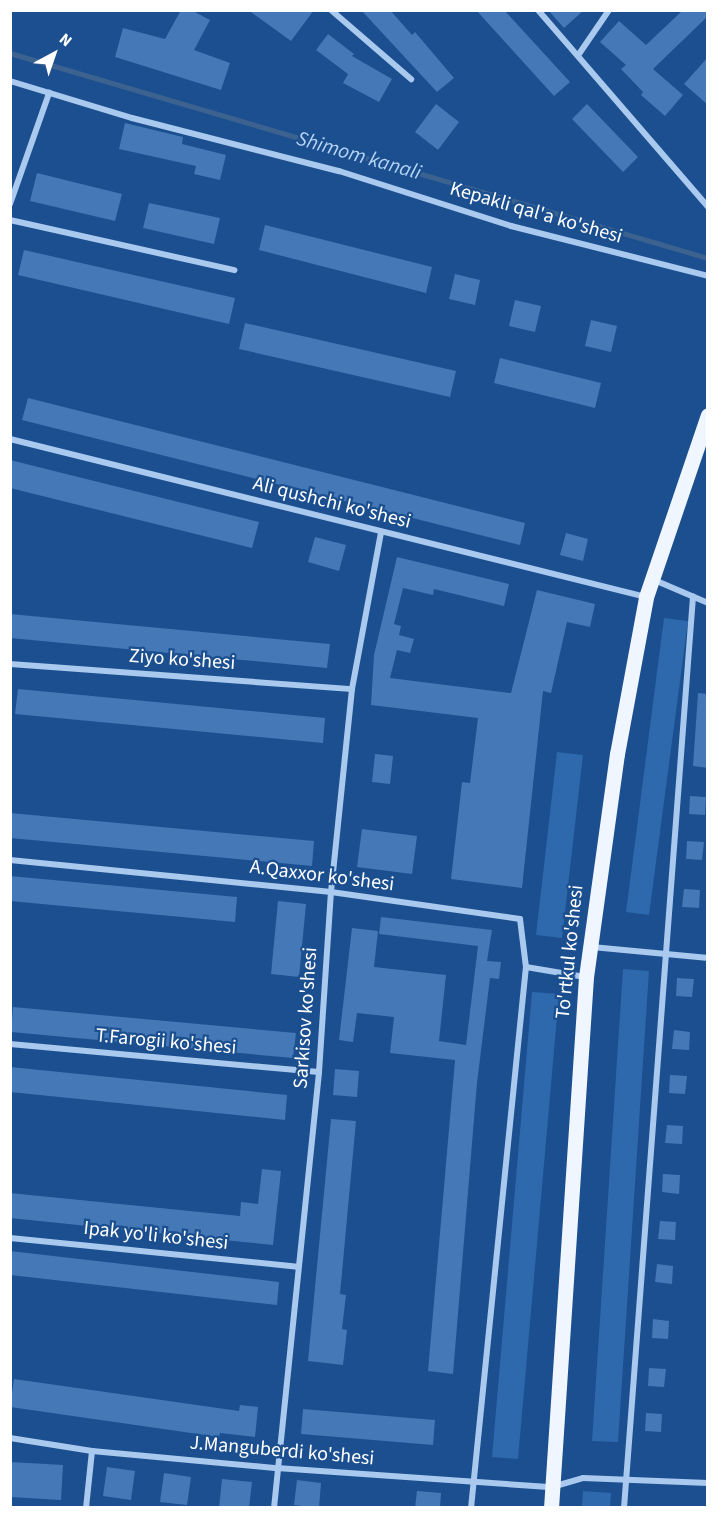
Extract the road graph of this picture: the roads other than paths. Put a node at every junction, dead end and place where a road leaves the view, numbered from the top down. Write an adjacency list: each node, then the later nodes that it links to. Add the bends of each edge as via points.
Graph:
1 (331, 10): 5 (street)
2 (538, 10): 4 (street)
3 (609, 10): 4 (street)
4 (579, 54): 9 (street)
5 (411, 80)
6 (10, 81): 7 (street, Kepakli qal'a ko'shesi)
7 (49, 93): 8 (street); 12 (street, Kepakli qal'a ko'shesi, via 339,171 511,226)
8 (10, 204)
9 (708, 207)
10 (10, 220): 11 (street)
11 (234, 270)
12 (708, 276)
13 (708, 415): 16 (main road, To'rtkul ko'shesi)
14 (10, 439): 15 (street, Ali qushchi ko'shesi)
15 (381, 533): 17 (street, Ali qushchi ko'shesi); 21 (street, Sarkisov ko'shesi)
16 (652, 578): 17 (main road, To'rtkul ko'shesi); 18 (street)
17 (646, 597): 24 (main road, To'rtkul ko'shesi, via 617,754)
18 (693, 597): 19 (street); 25 (street)
19 (708, 603)
20 (10, 664): 21 (street, Ziyo ko'shesi)
21 (352, 689): 23 (street, Sarkisov ko'shesi)
22 (10, 860): 23 (street, A.Qaxxor ko'shesi)
23 (331, 892): 27 (street, A.Qaxxor ko'shesi, via 520,919); 30 (street, Sarkisov ko'shesi)
24 (590, 946): 25 (street); 28 (main road, To'rtkul ko'shesi)
25 (664, 956): 26 (street); 36 (street)
26 (708, 958)
27 (526, 967): 28 (street); 37 (street)
28 (586, 977): 39 (main road, To'rtkul ko'shesi)
29 (10, 1044): 30 (street, T.Farogii ko'shesi)
30 (319, 1072): 32 (street, Sarkisov ko'shesi)
31 (10, 1239): 32 (street, Ipak yo'li ko'shesi)
32 (298, 1267): 35 (street, Sarkisov ko'shesi)
33 (10, 1438): 34 (street, J.Manguberdi ko'shesi)
34 (92, 1451): 35 (street, J.Manguberdi ko'shesi); 40 (street)
35 (277, 1468): 37 (street, J.Manguberdi ko'shesi); 41 (street, Sarkisov ko'shesi)
36 (626, 1478): 38 (street); 39 (street, via 584,1478); 44 (street)
37 (473, 1481): 39 (street, J.Manguberdi ko'shesi); 42 (street)
38 (708, 1483)
39 (552, 1487): 43 (main road, To'rtkul ko'shesi)
40 (86, 1508)
41 (274, 1508)
42 (471, 1508)
43 (551, 1508)
44 (624, 1508)

